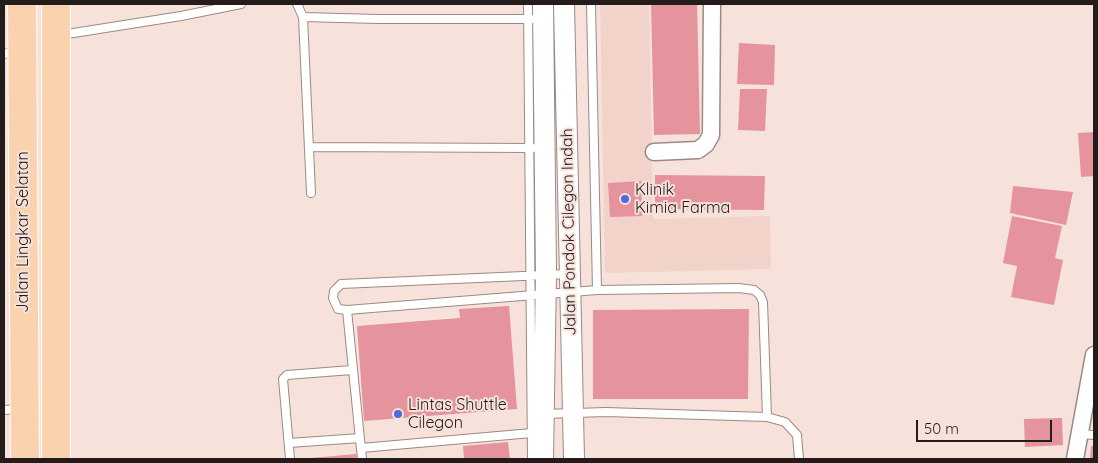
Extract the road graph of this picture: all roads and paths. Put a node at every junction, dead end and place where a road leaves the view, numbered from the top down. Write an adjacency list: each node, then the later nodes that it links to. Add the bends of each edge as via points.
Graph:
1 (22, 4): 12 (highway, Jalan Lingkar Selatan)
2 (56, 4): 11 (highway, Jalan Lingkar Selatan)
3 (241, 4): 11 (lane)
4 (296, 4): 10 (lane)
5 (528, 4): 9 (lane)
6 (591, 4): 19 (lane)
7 (712, 4): 15 (street, via 711,135 698,150)
8 (565, 10): 9 (street); 17 (street, Jalan Pondok Cilegon Indah)
9 (538, 14): 10 (lane, via 378,19); 14 (street, Jalan Pondok Cilegon Indah)
10 (303, 16): 13 (lane)
11 (55, 36): 33 (highway, Jalan Lingkar Selatan)
12 (13, 52): 23 (highway, Jalan Lingkar Selatan)
13 (309, 148): 14 (lane); 16 (lane)
14 (537, 148): 18 (street, Jalan Pondok Cilegon Indah)
15 (654, 152)
16 (311, 193)
17 (570, 283): 18 (lane); 18 (lane); 19 (lane); 25 (street, Jalan Pondok Cilegon Indah)
18 (538, 284): 20 (lane); 20 (lane, via 340,284 332,298 338,309); 24 (street, Jalan Pondok Cilegon Indah); 27 (lane)
19 (597, 290): 26 (lane, via 754,290 763,302)
20 (347, 310): 22 (lane)
21 (1094, 355): 28 (street)
22 (352, 370): 29 (lane); 30 (lane, via 287,375 283,378)
23 (14, 409): 32 (highway, Jalan Lingkar Selatan)
24 (543, 414): 25 (lane); 37 (street, Jalan Pondok Cilegon Indah)
25 (572, 414): 26 (lane, via 606,412); 38 (street, Jalan Pondok Cilegon Indah)
26 (767, 418): 39 (lane, via 786,422 798,435)
27 (532, 433): 31 (lane); 36 (lane)
28 (1087, 435): 40 (street)
29 (360, 438): 30 (lane); 31 (lane)
30 (289, 443): 34 (lane)
31 (361, 448): 35 (lane)
32 (25, 459)
33 (56, 459)
34 (290, 459)
35 (362, 459)
36 (532, 459)
37 (543, 459)
38 (574, 459)
39 (799, 459)
40 (1075, 459)

